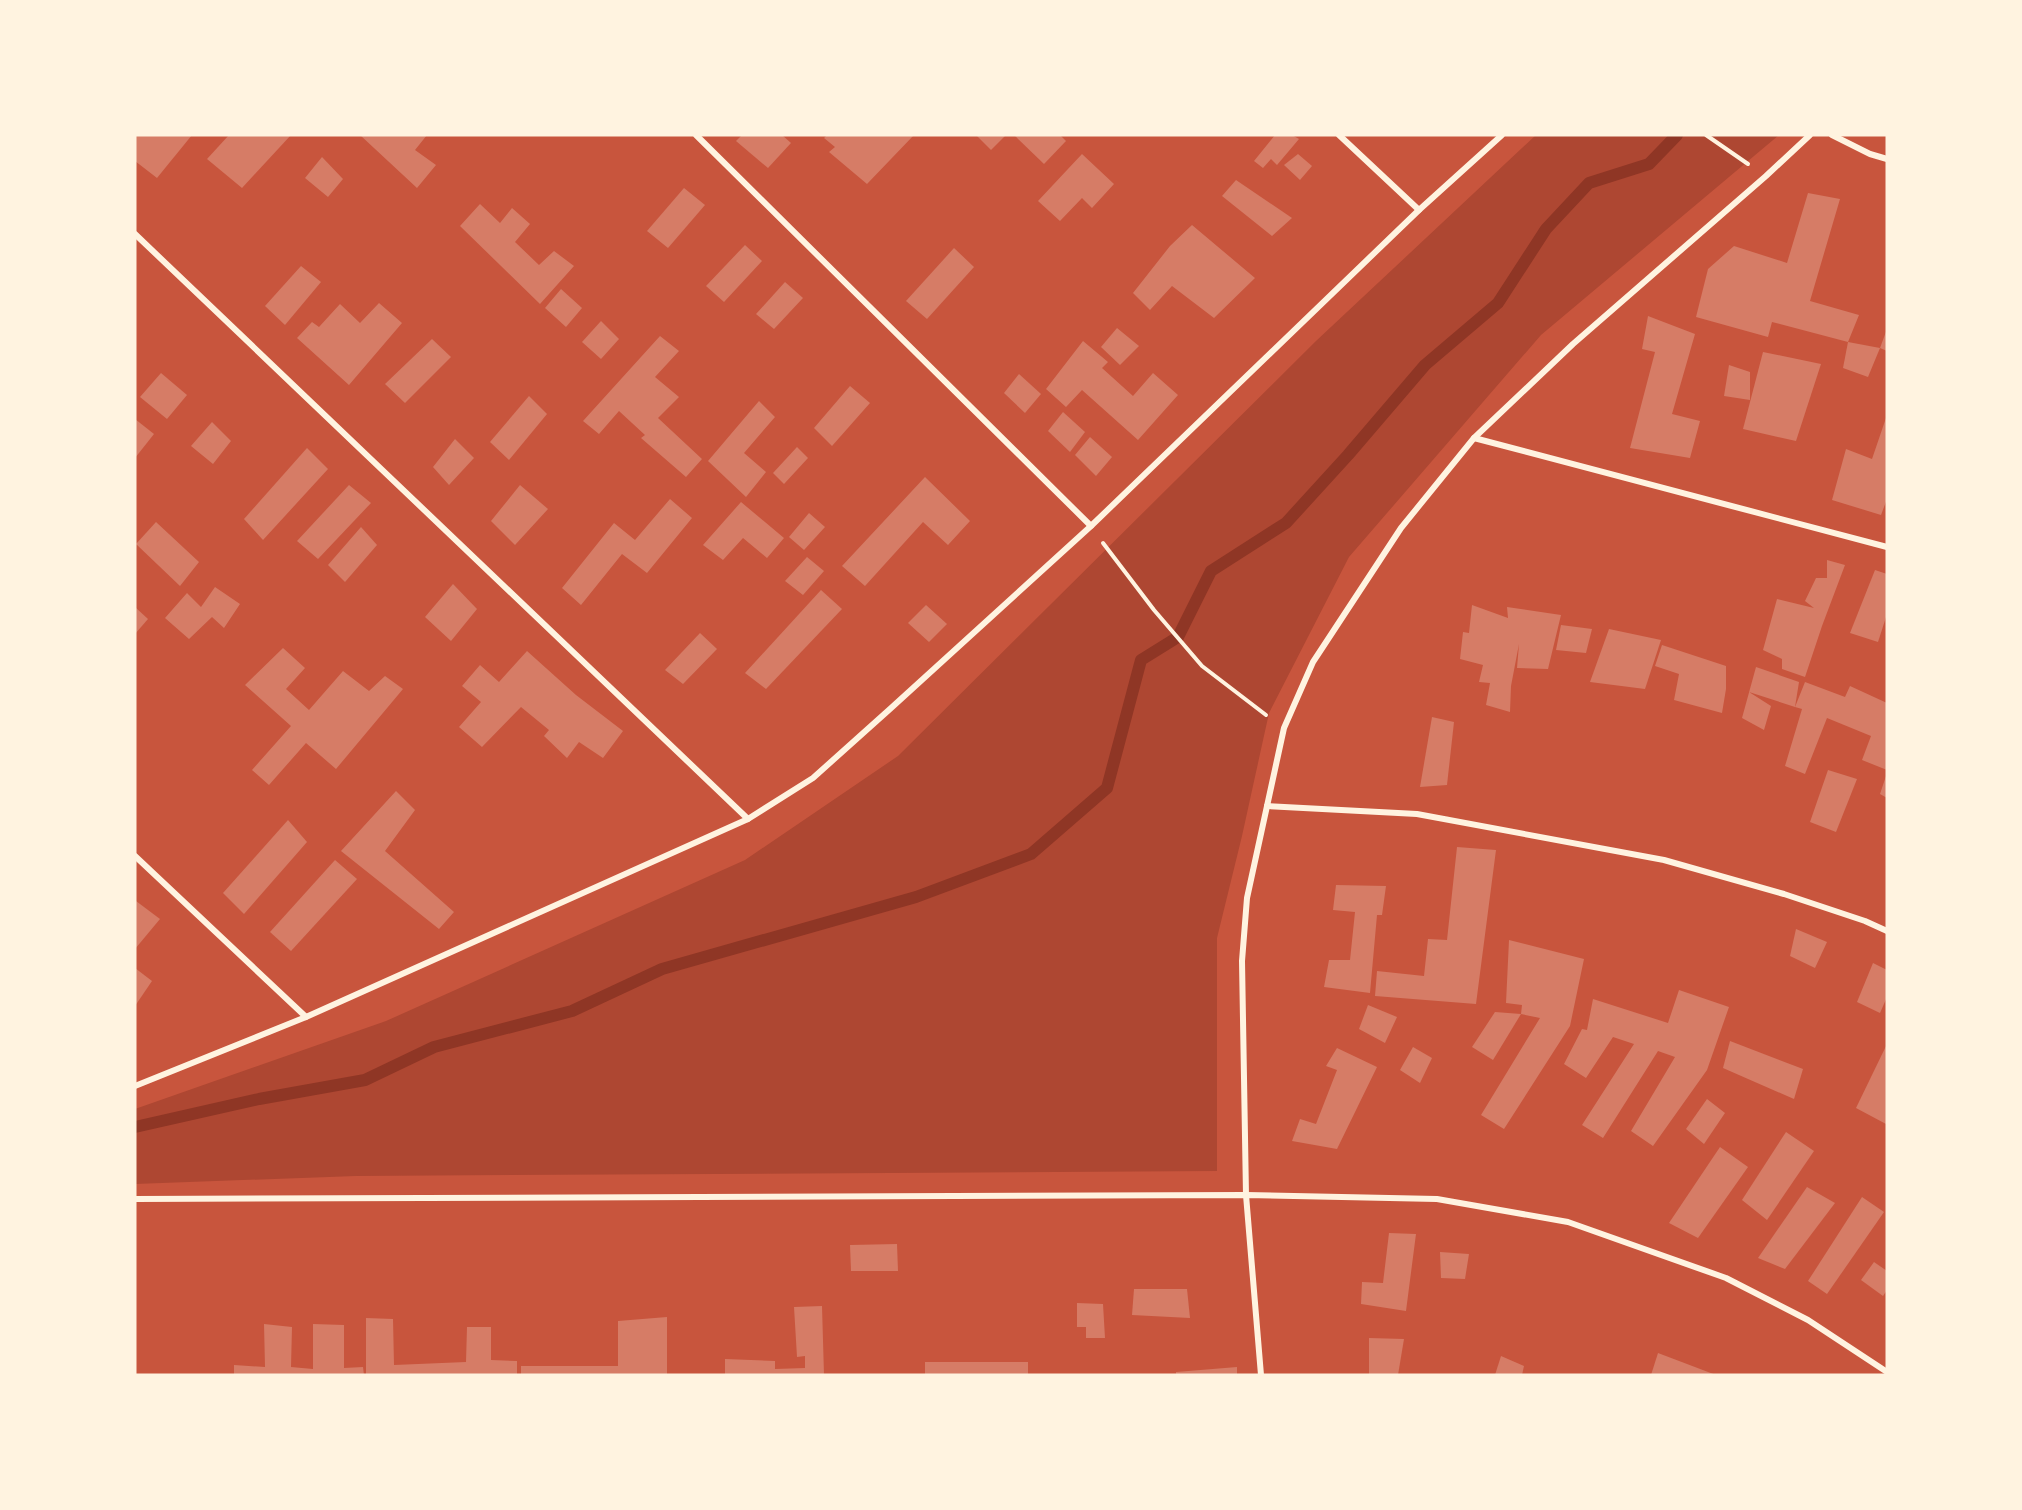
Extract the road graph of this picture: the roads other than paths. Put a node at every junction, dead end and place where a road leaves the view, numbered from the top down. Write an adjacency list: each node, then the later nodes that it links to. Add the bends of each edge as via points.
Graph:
1 (696, 135): 10 (street)
2 (1339, 135): 7 (street)
3 (1502, 135): 7 (street)
4 (1810, 135): 9 (street, via 1573,344)
5 (1832, 135): 6 (street)
6 (1887, 159)
7 (1419, 210): 10 (street)
8 (135, 234): 13 (street)
9 (1474, 438): 11 (street); 12 (street, via 1401,528 1313,662 1284,728)
10 (1091, 526): 13 (street, via 813,778)
11 (1887, 547)
12 (1267, 806): 15 (street, via 1417,814 1664,860 1784,894); 18 (street, via 1248,898 1242,961)
13 (748, 819): 16 (street)
14 (135, 856): 16 (street)
15 (1887, 931)
16 (306, 1017): 17 (street)
17 (135, 1086)
18 (1246, 1195): 19 (street); 20 (street, via 1437,1199 1568,1222 1726,1278 1808,1320); 21 (street)
19 (135, 1199)
20 (1887, 1372)
21 (1261, 1375)

